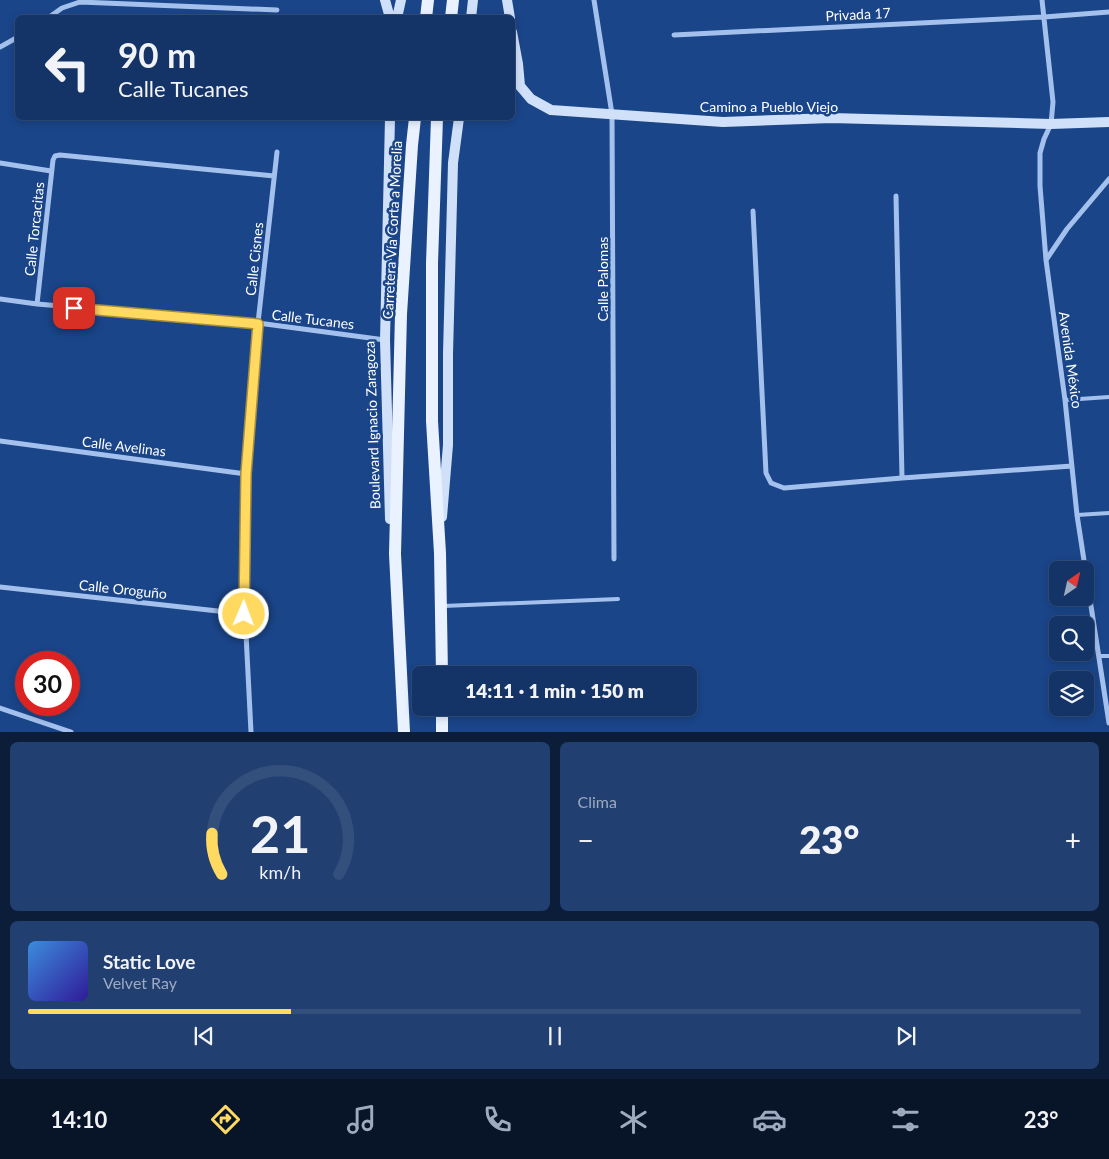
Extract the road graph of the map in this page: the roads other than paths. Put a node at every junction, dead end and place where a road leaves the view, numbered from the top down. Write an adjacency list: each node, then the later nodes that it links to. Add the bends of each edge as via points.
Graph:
1 (385, 0): 12 (street)
2 (401, 0): 13 (street)
3 (428, 0): 14 (main road)
4 (453, 0): 15 (main road)
5 (473, 0): 16 (street)
6 (507, 0): 17 (street)
7 (594, 0): 23 (street, Calle Palomas)
8 (1042, 0): 18 (street, Avenida México)
9 (277, 10): 11 (street, via 80,2)
10 (1109, 12): 18 (street, Privada 17)
11 (52, 15)
12 (389, 15)
13 (398, 15)
14 (426, 15)
15 (451, 15)
16 (471, 15)
17 (510, 15)
18 (1044, 17): 19 (street, Privada 17); 29 (street, Avenida México, via 1053,102)
19 (674, 35)
20 (15, 39): 21 (street)
21 (0, 47)
22 (515, 48): 23 (street, Camino a Pueblo Viejo, via 520,86 531,99 551,110)
23 (612, 114): 29 (street, Camino a Pueblo Viejo, via 723,122 831,118); 52 (street, Calle Palomas)
24 (390, 120): 41 (street, Boulevard Ignacio Zaragoza)
25 (415, 120): 51 (main road, Carretera Vía Corta a Morelia, via 401,314)
26 (437, 120): 50 (main road, via 432,263 432,421)
27 (459, 120): 50 (street, via 453,163 448,445)
28 (1109, 122): 29 (street, Camino a Pueblo Viejo)
29 (1050, 124): 37 (street, Avenida México, via 1040,153)
30 (277, 152): 33 (street, Calle Cisnes)
31 (0, 163): 32 (street)
32 (51, 171): 33 (street, Calle Torcacitas, via 52,160 60,155); 39 (street, Calle Torcacitas)
33 (274, 176): 40 (street, Calle Cisnes)
34 (1109, 178): 37 (street)
35 (896, 196): 47 (street)
36 (752, 211): 47 (street, via 766,472 771,484 784,488)
37 (1046, 260): 43 (street, Avenida México)
38 (0, 299): 39 (street, Calle Tucanes)
39 (37, 304): 40 (street, Calle Tucanes)
40 (258, 324): 41 (street, Calle Tucanes); 46 (street, Calle Cisnes)
41 (385, 340): 51 (street, Boulevard Ignacio Zaragoza, via 390,523)
42 (1109, 397): 43 (lane)
43 (1065, 400): 45 (street, Avenida México)
44 (0, 442): 46 (street, Calle Avelinas)
45 (1072, 466): 47 (street); 49 (street, Avenida México)
46 (246, 474): 56 (street, Calle Cisnes)
47 (902, 478)
48 (1109, 513): 49 (lane)
49 (1076, 515): 57 (street, Avenida México)
50 (440, 553): 55 (main road)
51 (394, 554): 65 (main road, Boulevard Ignacio Zaragoza)
52 (614, 559)
53 (0, 587): 56 (street, Calle Oroguño)
54 (618, 599): 55 (lane)
55 (441, 606): 59 (main road)
56 (244, 614): 64 (street, Calle Cisnes)
57 (1099, 656): 58 (lane); 62 (street, Avenida México)
58 (1109, 656)
59 (442, 666)
60 (0, 708): 63 (street)
61 (442, 716): 66 (main road)
62 (1109, 723)
63 (71, 732)
64 (251, 732)
65 (404, 732)
66 (442, 732)

